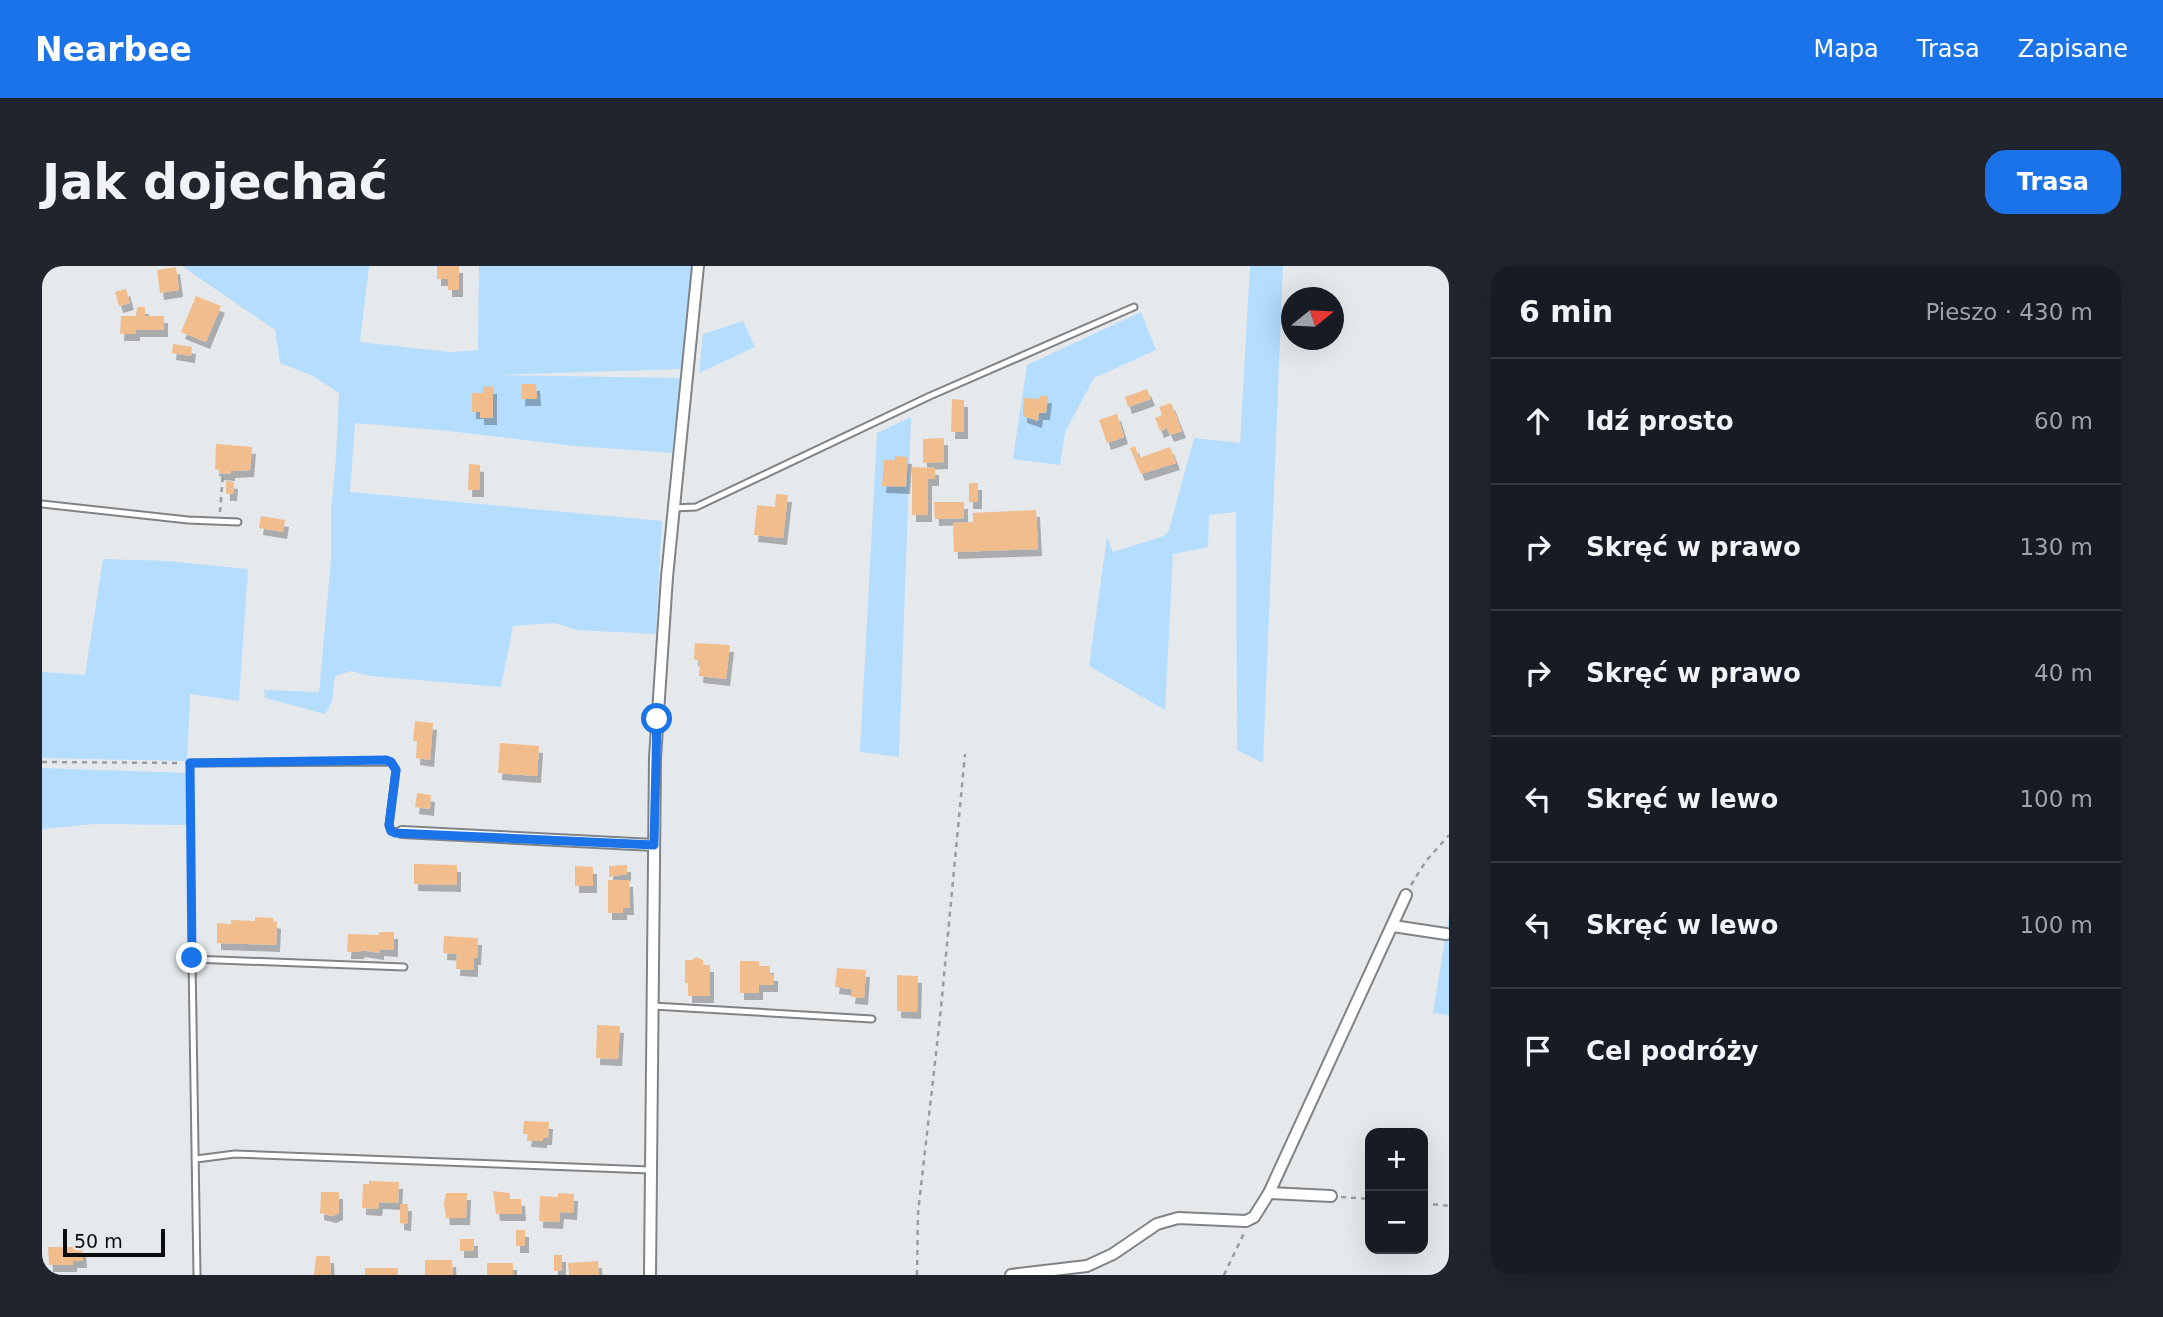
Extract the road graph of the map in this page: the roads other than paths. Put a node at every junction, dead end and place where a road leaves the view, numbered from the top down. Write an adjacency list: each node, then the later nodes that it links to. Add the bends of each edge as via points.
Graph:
1 (698, 266): 4 (street)
2 (1134, 307): 4 (lane, via 930,396 696,507)
3 (42, 505): 5 (lane)
4 (673, 508): 8 (street, via 657,719)
5 (238, 522)
6 (190, 763): 7 (lane, via 391,762 396,770 389,825 391,831)
7 (402, 832): 8 (street)
8 (654, 845): 13 (street)
9 (1406, 895): 10 (street)
10 (1393, 926): 11 (street); 17 (street)
11 (1446, 934)
12 (404, 967): 15 (lane, via 192,958)
13 (653, 1006): 14 (lane); 16 (street)
14 (872, 1019)
15 (196, 1159): 16 (lane, via 235,1154); 19 (lane)
16 (650, 1170): 20 (street)
17 (1269, 1194): 18 (street); 21 (street, via 1246,1221 1178,1218 1157,1224 1087,1266)
18 (1331, 1196)
19 (197, 1275)
20 (650, 1275)
21 (1011, 1275)

